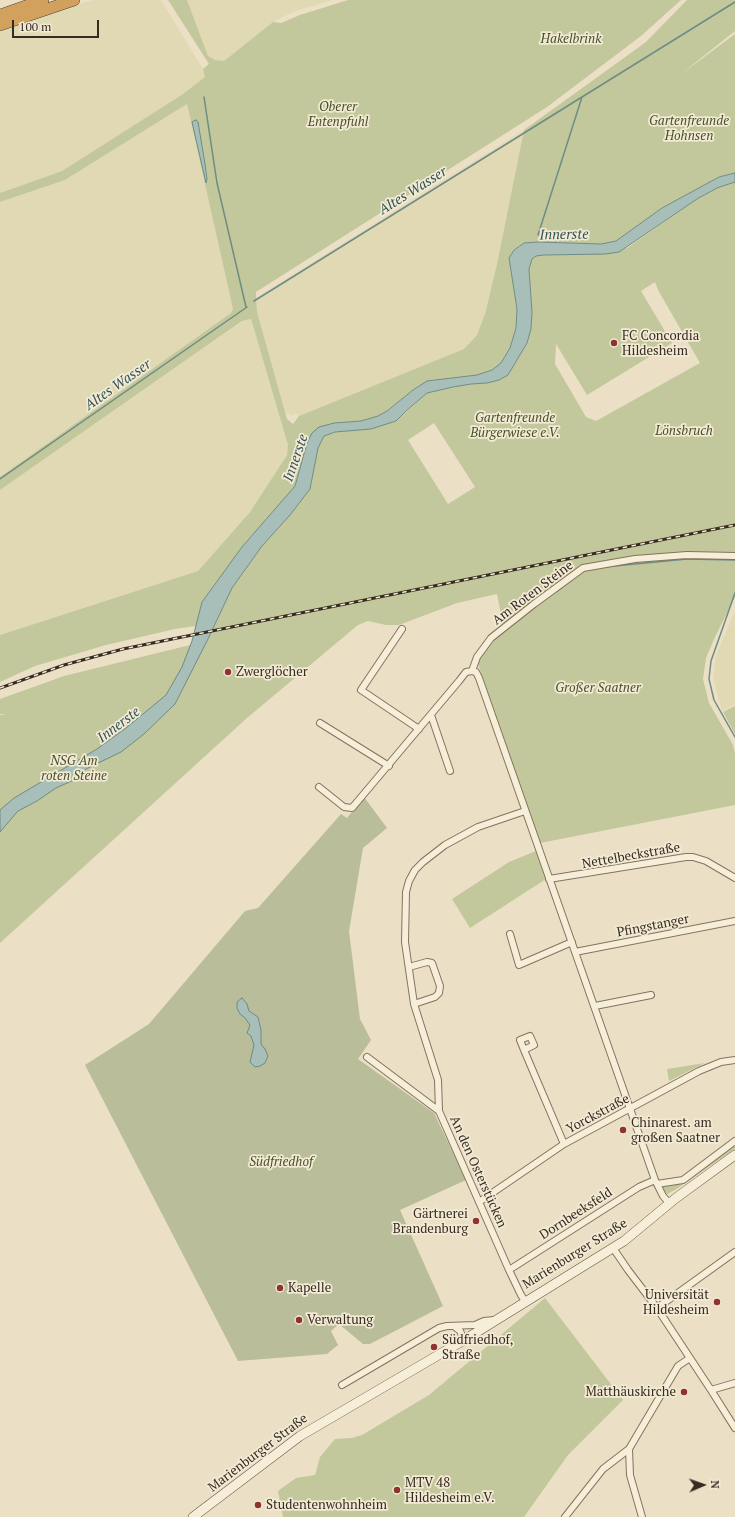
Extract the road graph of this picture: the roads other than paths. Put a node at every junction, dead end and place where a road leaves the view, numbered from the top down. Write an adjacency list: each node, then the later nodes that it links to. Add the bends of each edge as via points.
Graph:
1 (42, 0): 3 (highway)
2 (74, 0): 4 (highway)
3 (0, 15)
4 (0, 25)
5 (735, 556): 7 (street, Am Roten Steine, via 687,555 642,558 583,568 491,638 477,657)
6 (402, 629): 10 (street, via 361,690)
7 (472, 671): 8 (street, Am Roten Steine, via 466,672); 14 (street, via 476,672 479,678)
8 (431, 715): 10 (street, Am Roten Steine); 12 (street)
9 (320, 723): 11 (street)
10 (419, 729): 11 (street, Am Roten Steine)
11 (389, 766): 13 (street, Am Roten Steine, via 352,808 344,807)
12 (450, 772)
13 (319, 787)
14 (525, 811): 16 (street); 21 (street, via 469,832 445,845 415,870 409,881 405,905 405,942)
15 (735, 878): 16 (street, Nettelbeckstraße, via 706,861 686,857)
16 (549, 879): 19 (street)
17 (735, 921): 20 (street, Pfingstanger)
18 (510, 934): 19 (street, via 519,964)
19 (572, 942): 20 (street)
20 (575, 952): 24 (street)
21 (409, 967): 23 (street); 23 (street, via 432,963 440,986 435,997)
22 (651, 995): 24 (street)
23 (414, 1004): 29 (street, via 438,1080)
24 (595, 1006): 28 (street)
25 (524, 1050): 31 (street)
26 (367, 1057): 29 (street, An den Osterstücken)
27 (735, 1060): 28 (street, Yorckstraße, via 721,1062 699,1071)
28 (630, 1109): 31 (street, Yorckstraße); 33 (street)
29 (439, 1111): 34 (street, An den Osterstücken)
30 (735, 1141): 33 (street, via 684,1180)
31 (564, 1144): 34 (street, Yorckstraße)
32 (735, 1155): 35 (main road, Marienburger Straße)
33 (656, 1182): 35 (street); 38 (street, Dornbeeksfeld, via 639,1187)
34 (479, 1202): 38 (street, An den Osterstücken)
35 (669, 1203): 36 (main road, Marienburger Straße)
36 (613, 1248): 39 (main road, Marienburger Straße); 40 (street)
37 (735, 1252): 40 (street)
38 (509, 1270): 39 (street, An den Osterstücken)
39 (525, 1301): 41 (main road, Marienburger Straße)
40 (656, 1308): 44 (street)
41 (495, 1320): 42 (street); 43 (main road, Marienburger Straße)
42 (455, 1327): 43 (street); 46 (street, via 439,1328)
43 (464, 1340): 50 (main road, Marienburger Straße, via 300,1436)
44 (690, 1358): 47 (street); 49 (street, via 678,1366)
45 (735, 1383): 47 (street)
46 (342, 1385)
47 (711, 1390): 48 (street)
48 (735, 1428)
49 (629, 1449): 51 (street, via 603,1469); 52 (street, via 630,1475)
50 (194, 1517)
51 (565, 1517)
52 (642, 1517)

